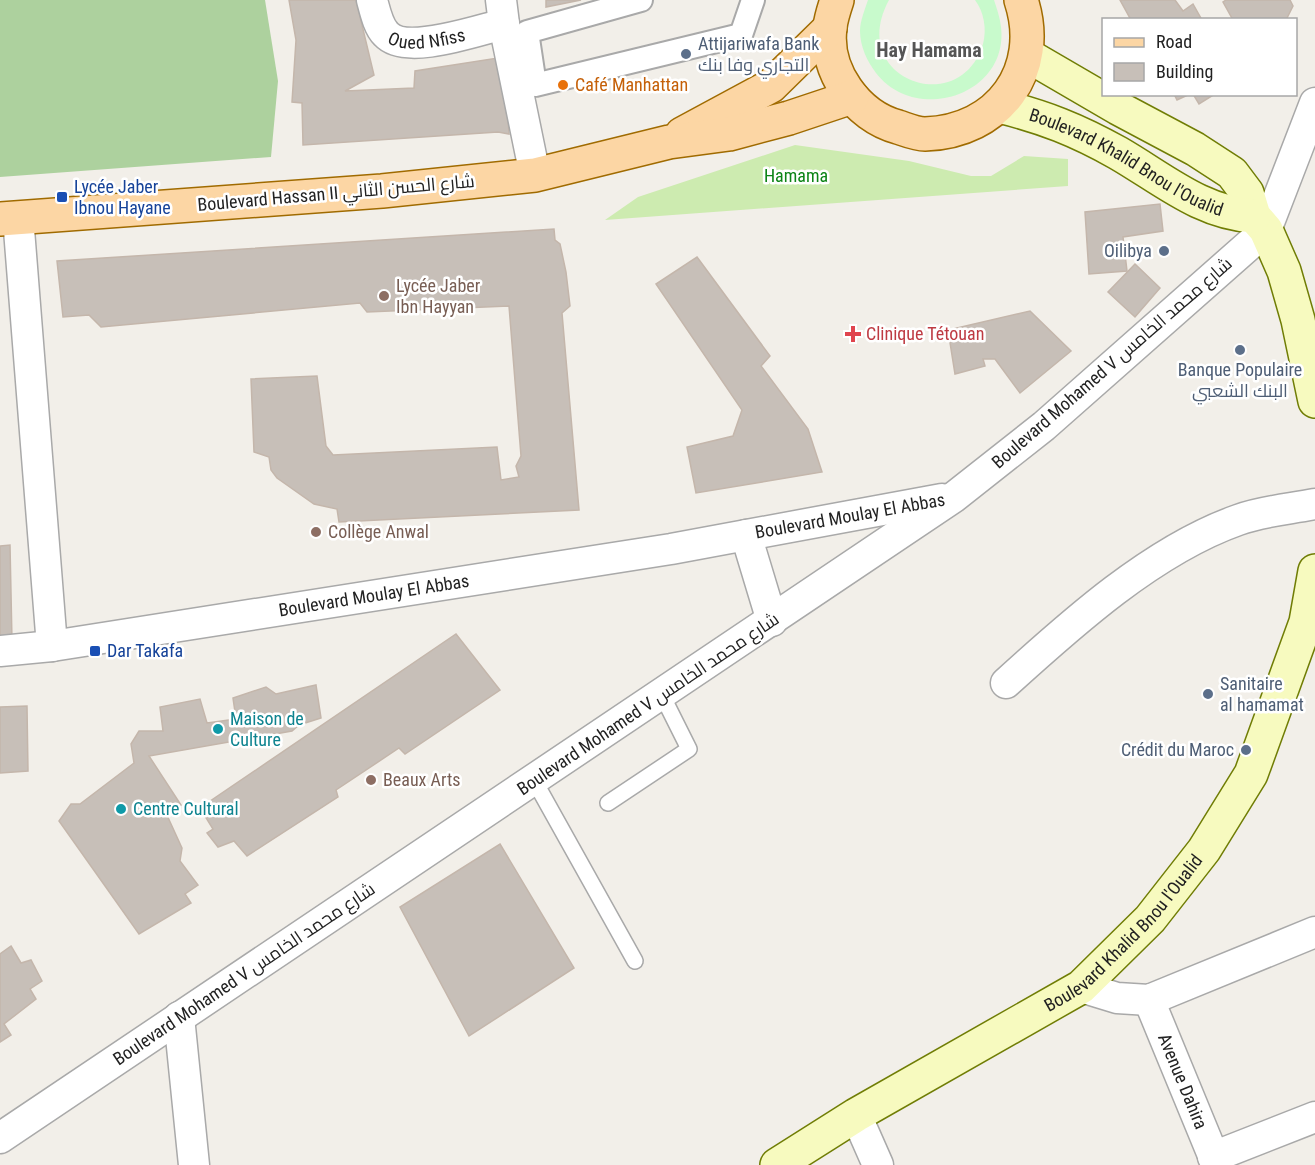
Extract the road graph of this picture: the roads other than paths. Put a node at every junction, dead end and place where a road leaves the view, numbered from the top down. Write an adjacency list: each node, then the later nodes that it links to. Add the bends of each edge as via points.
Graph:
1 (372, 0): 5 (street, Oued Nfiss, via 387,36 414,44 451,38)
2 (641, 0): 3 (street, via 527,32 535,85 741,35)
3 (753, 0)
4 (1032, 7): 7 (main road)
5 (502, 12): 12 (street)
6 (833, 14): 8 (main road, via 831,52 838,76); 11 (main road, Boulevard Hassan II شارع الحسن الثاني, via 771,86)
7 (1027, 55): 10 (main road, via 1017,83); 14 (main road, Boulevard Khalid Bnou l'Oualid, via 1232,173 1247,193)
8 (852, 98): 10 (main road, via 883,123 923,134 964,128); 11 (main road, Boulevard Hassan II شارع الحسن الثاني, via 729,134)
9 (1315, 103): 14 (street)
10 (999, 106): 14 (main road, Boulevard Khalid Bnou l'Oualid, via 1056,121 1206,206)
11 (669, 142): 12 (main road, Boulevard Hassan II شارع الحسن الثاني)
12 (535, 175): 13 (main road, Boulevard Hassan II شارع الحسن الثاني, via 382,191)
13 (9, 218): 22 (street)
14 (1260, 223): 15 (main road, Boulevard Khalid Bnou l'Oualid); 17 (street, Boulevard Mohamed V شارع محمد الخامس, via 1044,426)
15 (1306, 324): 16 (main road, Boulevard Khalid Bnou l'Oualid)
16 (1315, 401)
17 (954, 497): 19 (street, Boulevard Moulay El Abbas); 21 (street, Boulevard Mohamed V شارع محمد الخامس)
18 (1315, 504): 24 (street, via 1239,520 1150,566 1060,634)
19 (746, 535): 21 (street, Boulevard Moulay El Abbas); 22 (street, Boulevard Moulay El Abbas)
20 (1315, 571): 30 (main road, Boulevard Khalid Bnou l'Oualid, via 1306,622 1251,774 1204,850 1150,919)
21 (772, 621): 25 (street, Boulevard Mohamed V شارع محمد الخامس)
22 (52, 646): 23 (street, Boulevard Moulay El Abbas)
23 (0, 651)
24 (1006, 683)
25 (662, 695): 26 (street, Boulevard Mohamed V شارع محمد الخامس); 27 (lane, via 689,749)
26 (534, 780): 29 (lane); 32 (street, Boulevard Mohamed V شارع محمد الخامس)
27 (608, 803)
28 (1315, 932): 31 (street)
29 (635, 961)
30 (1081, 987): 31 (street, via 1117,998); 33 (main road, Boulevard Khalid Bnou l'Oualid)
31 (1149, 1000): 36 (street, Avenue Dahira)
32 (179, 1017): 35 (street, Boulevard Mohamed V شارع محمد الخامس); 37 (street)
33 (856, 1114): 38 (main road, Boulevard Khalid Bnou l'Oualid); 39 (street)
34 (1315, 1117): 36 (street)
35 (0, 1138)
36 (1215, 1161)
37 (194, 1165)
38 (777, 1165)
39 (878, 1165)

